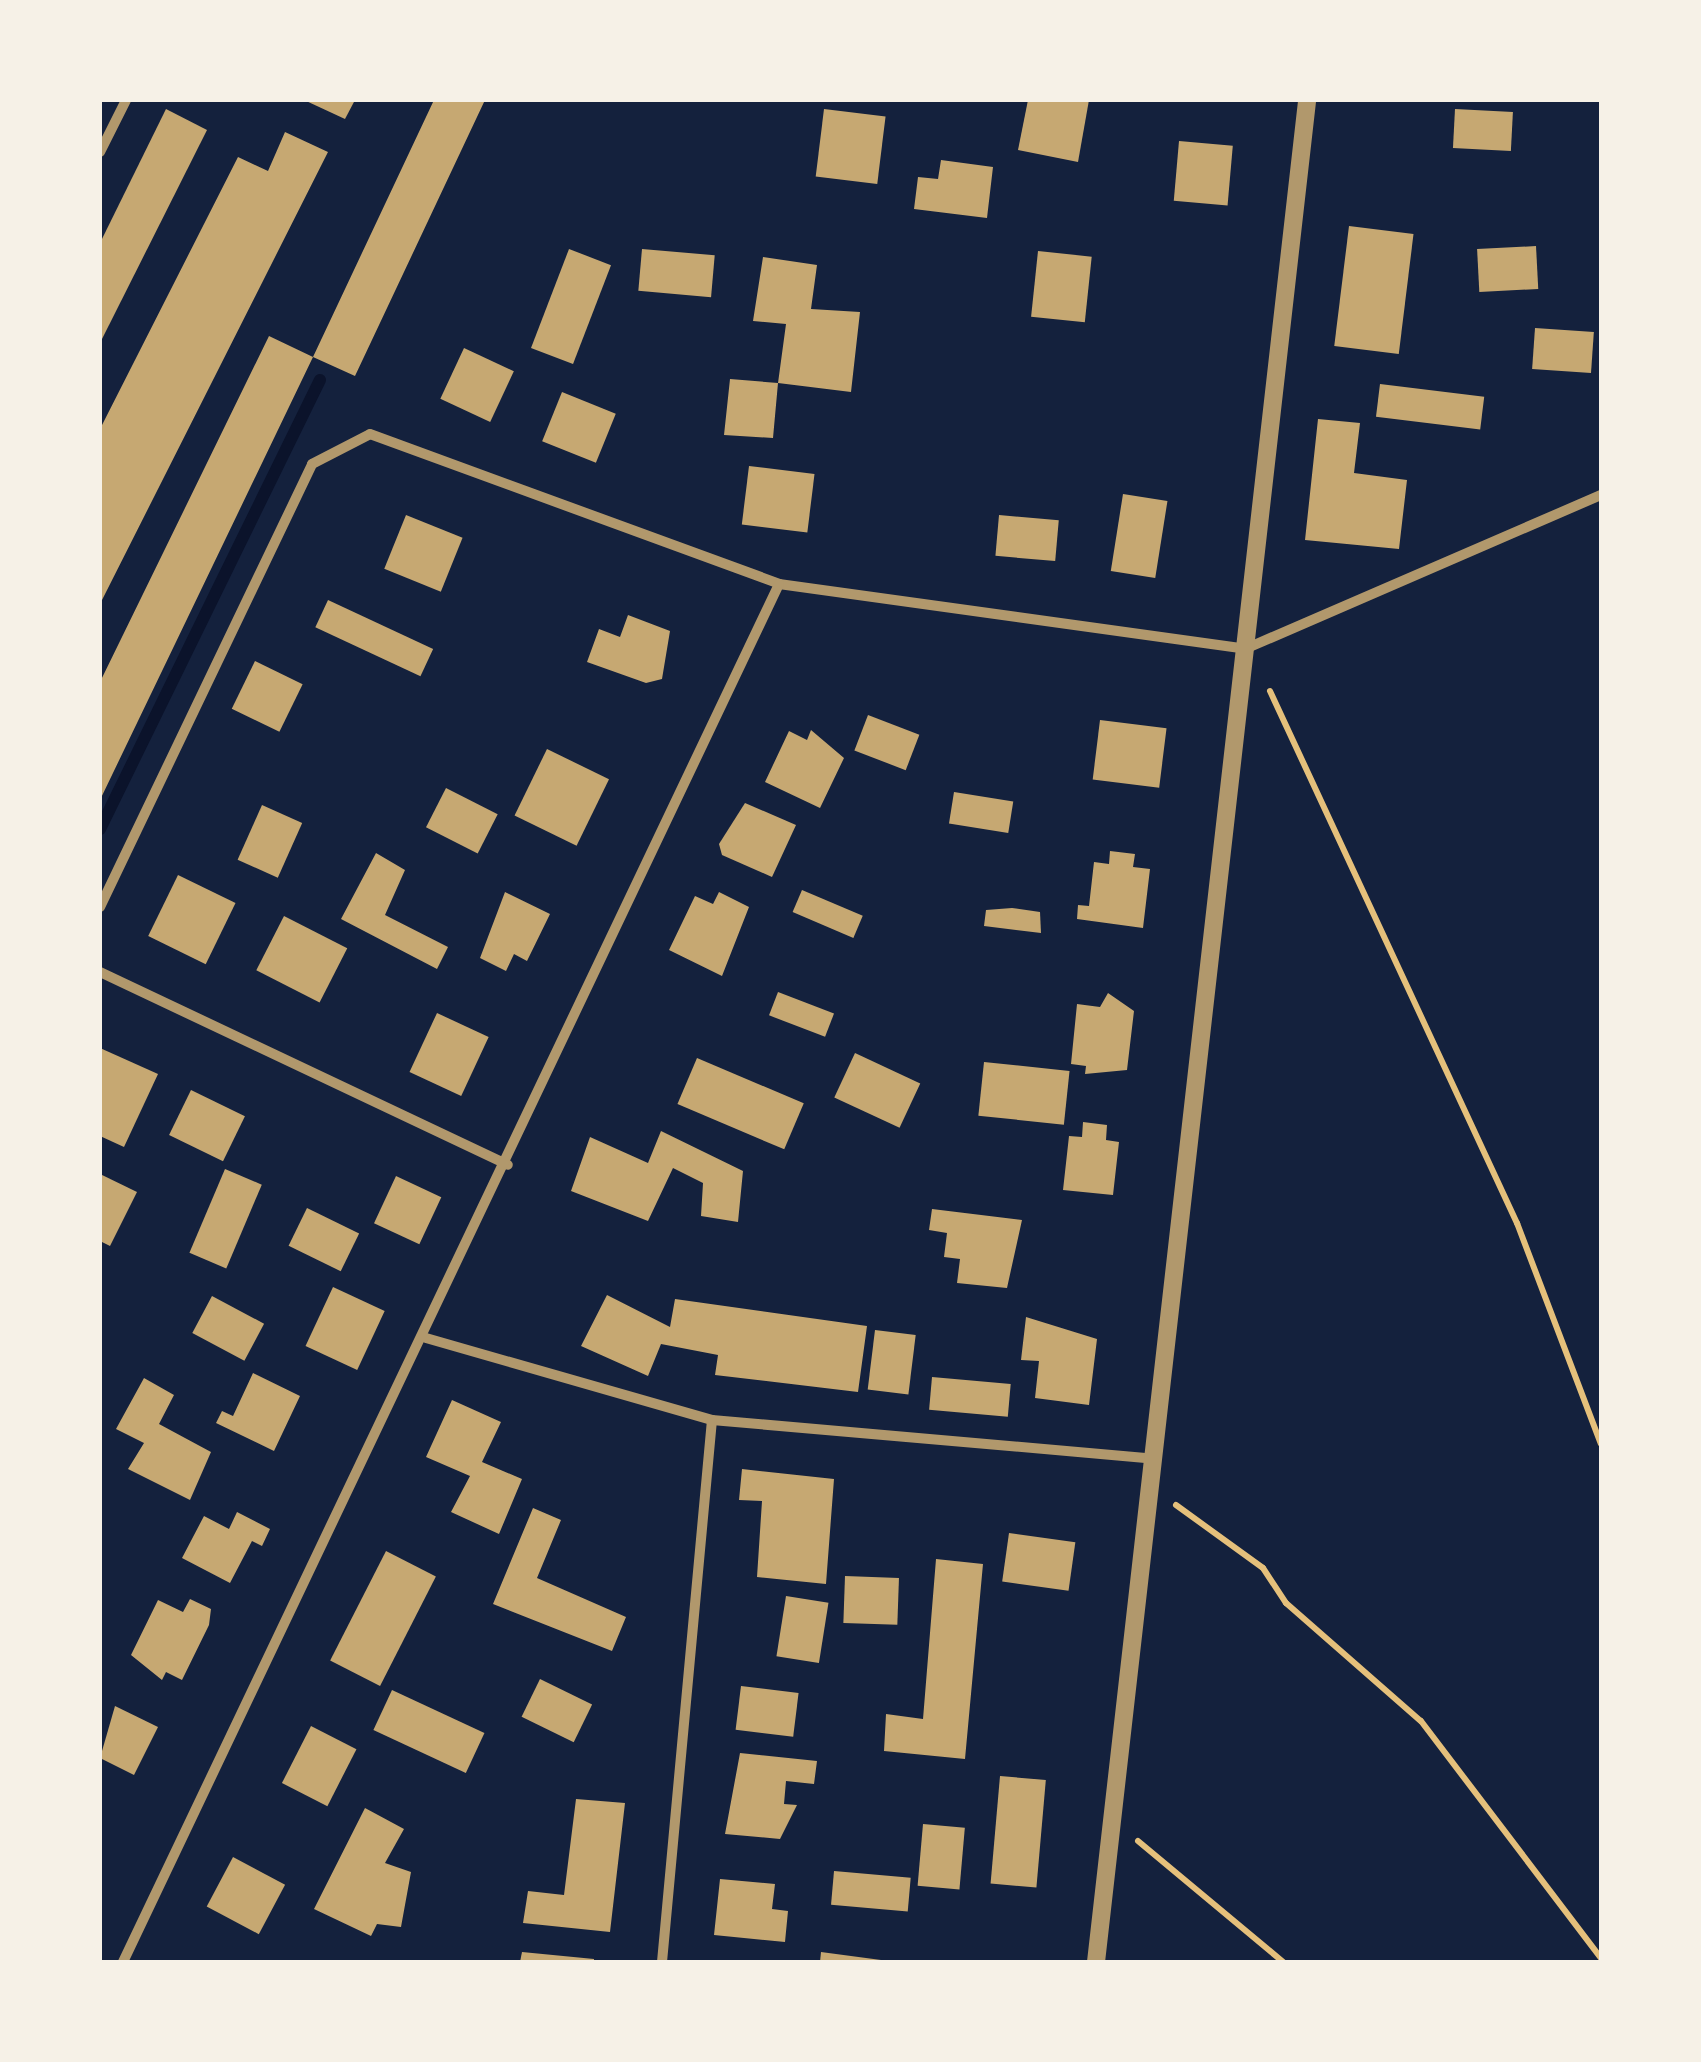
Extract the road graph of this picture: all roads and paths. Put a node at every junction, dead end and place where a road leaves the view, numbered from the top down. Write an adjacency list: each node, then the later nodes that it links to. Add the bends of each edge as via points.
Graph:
1 (126, 100): 3 (street)
2 (1307, 100): 6 (street)
3 (100, 152)
4 (1601, 494): 6 (street)
5 (779, 584): 6 (street); 7 (street, via 402,439 370,434 342,444 312,464 251,575); 9 (street)
6 (1245, 649): 12 (path, via 1462,1099); 14 (street)
7 (100, 907)
8 (100, 972): 9 (street)
9 (508, 1166): 10 (street)
10 (426, 1338): 11 (street); 18 (street)
11 (712, 1420): 14 (street); 19 (street)
12 (1599, 1432): 13 (path)
13 (1601, 1444)
14 (1148, 1458): 15 (street)
15 (1146, 1486): 16 (street); 17 (path, via 1262,1568 1286,1602 1421,1721)
16 (1112, 1820): 20 (street); 21 (path)
17 (1601, 1958)
18 (123, 1962)
19 (662, 1962)
20 (1096, 1962)
21 (1283, 1962)

